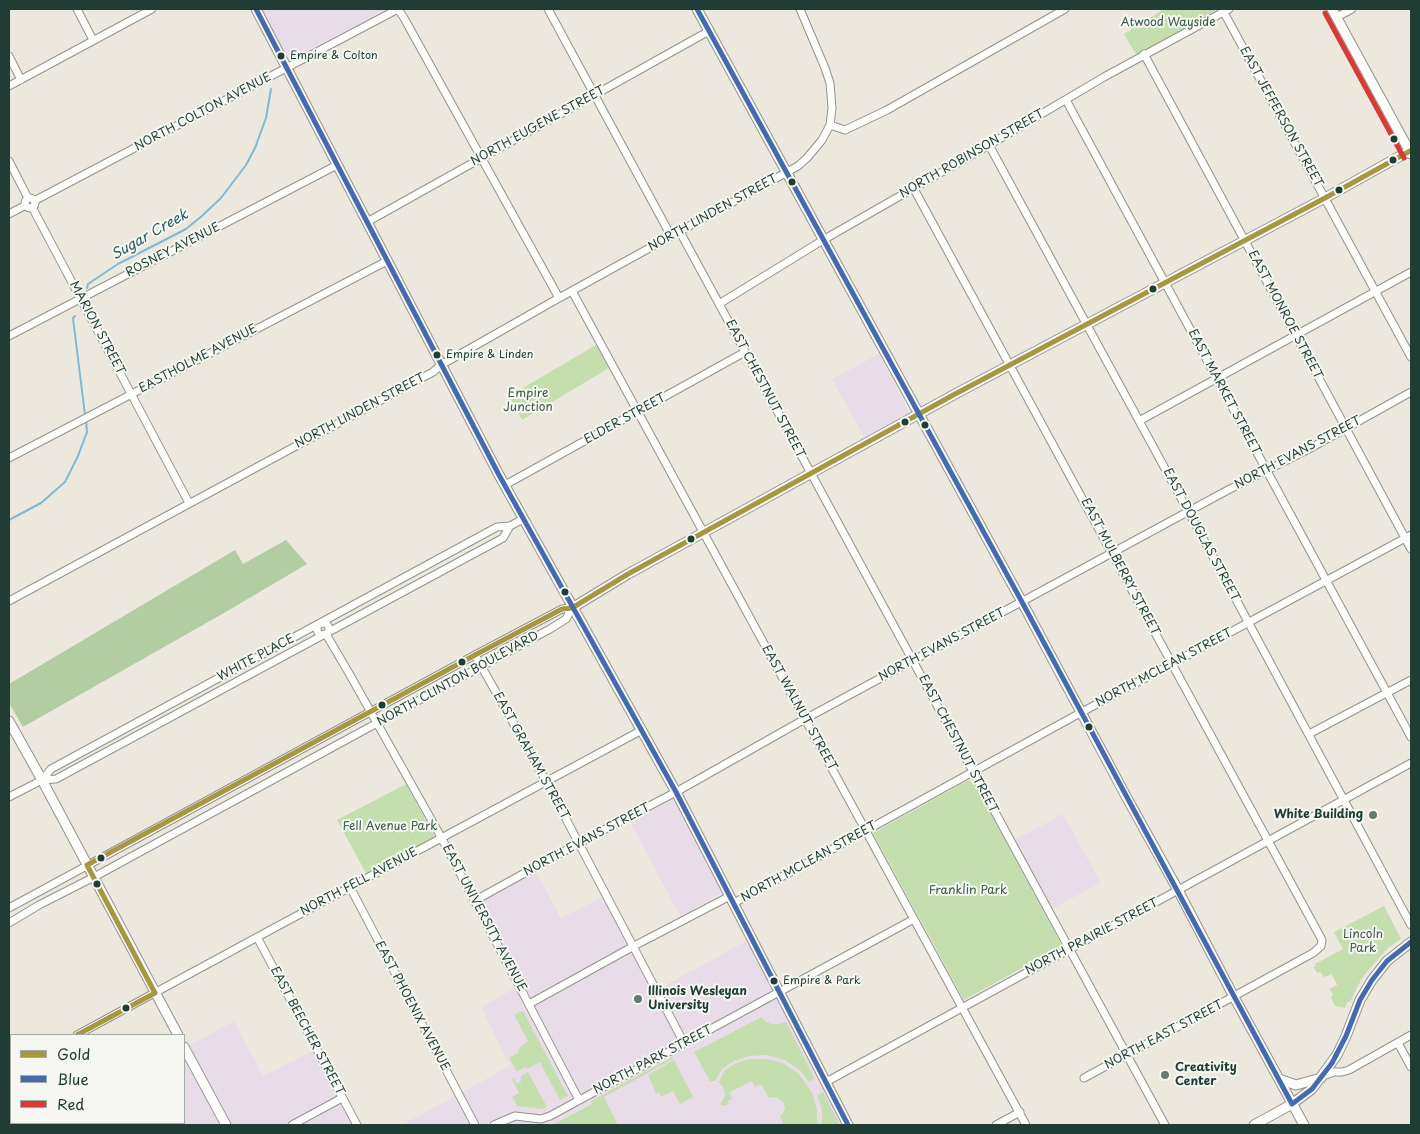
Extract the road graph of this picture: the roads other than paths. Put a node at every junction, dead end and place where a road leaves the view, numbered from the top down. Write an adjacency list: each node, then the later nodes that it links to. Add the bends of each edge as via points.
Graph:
1 (77, 9): 13 (street)
2 (152, 9): 13 (street)
3 (256, 9): 16 (main road)
4 (398, 9): 16 (street, NORTH COLTON AVENUE); 24 (street)
5 (548, 9): 19 (street)
6 (697, 9): 12 (main road)
7 (800, 9): 21 (street, via 830,83)
8 (1065, 9): 21 (street, via 887,110 846,130)
9 (1352, 9): 11 (street)
10 (1225, 10): 14 (street, NORTH ROBINSON STREET); 29 (street, EAST JEFFERSON STREET)
11 (1334, 13): 23 (main road)
12 (709, 32): 19 (street, NORTH EUGENE STREET); 27 (main road)
13 (93, 40): 17 (street)
14 (1144, 54): 20 (street, NORTH ROBINSON STREET); 36 (street, EAST MONROE STREET)
15 (9, 56): 17 (street)
16 (287, 69): 26 (main road); 30 (street, NORTH COLTON AVENUE)
17 (21, 80): 18 (street)
18 (9, 86)
19 (595, 94): 24 (street, NORTH EUGENE STREET); 34 (street)
20 (1066, 100): 22 (street, NORTH ROBINSON STREET); 39 (street, EAST MARKET STREET)
21 (830, 125): 27 (street, NORTH LINDEN STREET, via 807,158)
22 (989, 145): 28 (street, NORTH ROBINSON STREET); 45 (street, EAST DOUGLAS STREET)
23 (1411, 152): 29 (main road)
24 (481, 158): 32 (street, NORTH EUGENE STREET); 43 (street)
25 (9, 162): 30 (street, MARION STREET)
26 (337, 165): 32 (main road); 42 (street, ROSNEY AVENUE)
27 (786, 172): 33 (street, NORTH LINDEN STREET); 35 (main road)
28 (914, 188): 35 (street, NORTH ROBINSON STREET); 51 (street, EAST MULBERRY STREET)
29 (1325, 198): 36 (main road); 41 (street, EAST JEFFERSON STREET)
30 (30, 203): 31 (street, NORTH COLTON AVENUE); 42 (street, MARION STREET)
31 (9, 214)
32 (367, 222): 37 (main road)
33 (680, 232): 34 (street, NORTH LINDEN STREET); 44 (street, EAST CHESTNUT STREET)
34 (671, 236): 40 (street, NORTH LINDEN STREET)
35 (823, 240): 44 (street, NORTH ROBINSON STREET); 56 (main road)
36 (1245, 240): 39 (main road); 47 (street, EAST MONROE STREET)
37 (387, 261): 50 (main road); 54 (street, EASTHOLME AVENUE)
38 (1411, 272): 41 (street)
39 (1165, 283): 45 (main road); 52 (street, EAST MARKET STREET)
40 (572, 291): 43 (street, NORTH LINDEN STREET); 55 (street, EAST WALNUT STREET)
41 (1376, 292): 47 (street); 49 (street, EAST JEFFERSON STREET)
42 (81, 298): 46 (street, ROSNEY AVENUE); 54 (street, MARION STREET)
43 (558, 298): 50 (street, NORTH LINDEN STREET)
44 (719, 304): 48 (street, EAST CHESTNUT STREET)
45 (1086, 324): 51 (main road); 57 (street, EAST DOUGLAS STREET)
46 (9, 336)
47 (1296, 336): 52 (street); 58 (street, EAST MONROE STREET)
48 (745, 352): 55 (street, ELDER STREET); 61 (street, EAST CHESTNUT STREET)
49 (1411, 357)
50 (441, 365): 62 (main road); 63 (street, NORTH LINDEN STREET)
51 (1010, 365): 56 (main road); 70 (street, EAST MULBERRY STREET)
52 (1217, 379): 57 (street); 60 (street, EAST MARKET STREET)
53 (1411, 392): 58 (street, NORTH EVANS STREET)
54 (131, 394): 59 (street, EASTHOLME AVENUE); 63 (street, MARION STREET)
55 (638, 411): 62 (street, ELDER STREET); 67 (street, EAST WALNUT STREET)
56 (918, 414): 61 (main road); 75 (main road)
57 (1139, 421): 64 (street, EAST DOUGLAS STREET)
58 (1346, 428): 60 (street, NORTH EVANS STREET); 68 (street, EAST MONROE STREET)
59 (9, 458)
60 (1267, 471): 64 (street, NORTH EVANS STREET); 72 (street, EAST MARKET STREET)
61 (811, 474): 67 (main road); 81 (street, EAST CHESTNUT STREET)
62 (505, 485): 65 (main road)
63 (189, 503): 74 (street, NORTH LINDEN STREET)
64 (1188, 513): 70 (street, NORTH EVANS STREET); 78 (street, EAST DOUGLAS STREET)
65 (523, 519): 66 (street, WHITE PLACE); 76 (main road)
66 (510, 526): 71 (street, WHITE PLACE, via 497,527); 73 (street, WHITE PLACE, via 503,538)
67 (704, 533): 76 (main road); 92 (street, EAST WALNUT STREET)
68 (1408, 536): 69 (street, EAST MONROE STREET); 72 (street, NORTH MCLEAN STREET)
69 (1411, 549)
70 (1112, 553): 75 (street, NORTH EVANS STREET); 82 (street, EAST MULBERRY STREET)
71 (416, 572): 73 (street); 77 (street, WHITE PLACE)
72 (1326, 580): 78 (street, NORTH MCLEAN STREET); 86 (street, EAST MARKET STREET)
73 (422, 582): 79 (street, WHITE PLACE)
74 (9, 601)
75 (1022, 602): 81 (street, NORTH EVANS STREET); 90 (main road)
76 (572, 608): 80 (street, NORTH CLINTON BOULEVARD, via 562,609); 83 (street, NORTH CLINTON BOULEVARD, via 566,618); 95 (main road)
77 (321, 623): 79 (street, via 328,626); 85 (street, WHITE PLACE)
78 (1248, 623): 82 (street, NORTH MCLEAN STREET); 96 (street, EAST DOUGLAS STREET)
79 (326, 634): 87 (street, WHITE PLACE); 89 (street, EAST UNIVERSITY AVENUE)
80 (475, 655): 83 (street, EAST GRAHAM STREET); 89 (street, NORTH CLINTON BOULEVARD)
81 (913, 661): 92 (street, NORTH EVANS STREET); 101 (street, EAST CHESTNUT STREET)
82 (1172, 664): 90 (street, NORTH MCLEAN STREET); 111 (street, EAST MULBERRY STREET)
83 (481, 667): 94 (street, NORTH CLINTON BOULEVARD); 103 (street, EAST GRAHAM STREET)
84 (1411, 680): 86 (street)
85 (191, 693): 87 (street); 88 (street, WHITE PLACE)
86 (1387, 693): 96 (street); 97 (street, EAST MARKET STREET)
87 (197, 704): 91 (street, WHITE PLACE)
88 (164, 708): 91 (street); 102 (street, WHITE PLACE, via 51,769)
89 (370, 711): 94 (street, EAST UNIVERSITY AVENUE); 98 (street, NORTH CLINTON BOULEVARD)
90 (1082, 712): 101 (street, NORTH MCLEAN STREET); 116 (main road)
91 (169, 718): 102 (street, WHITE PLACE, via 56,779)
92 (806, 719): 104 (street, NORTH EVANS STREET); 109 (street, EAST WALNUT STREET)
93 (9, 721): 102 (main road)
94 (377, 724): 100 (street, NORTH CLINTON BOULEVARD); 110 (street, EAST UNIVERSITY AVENUE)
95 (642, 730): 103 (street, NORTH FELL AVENUE); 104 (main road)
96 (1309, 734): 106 (street, EAST DOUGLAS STREET)
97 (1411, 737)
98 (281, 760): 100 (street); 107 (street, NORTH CLINTON BOULEVARD)
99 (1411, 763): 106 (street, NORTH PRAIRIE STREET)
100 (288, 772): 108 (street, NORTH CLINTON BOULEVARD)
101 (973, 772): 109 (street, NORTH MCLEAN STREET); 127 (street, EAST CHESTNUT STREET)
102 (42, 780): 105 (street, WHITE PLACE); 113 (main road)
103 (546, 781): 110 (street, NORTH FELL AVENUE); 112 (street, EAST GRAHAM STREET)
104 (676, 792): 112 (street, NORTH EVANS STREET); 117 (main road)
105 (9, 797)
106 (1344, 801): 111 (street, NORTH PRAIRIE STREET); 122 (street, EAST DOUGLAS STREET)
107 (189, 810): 108 (street); 113 (street, NORTH CLINTON BOULEVARD)
108 (196, 821): 114 (street, NORTH CLINTON BOULEVARD)
109 (866, 831): 117 (street, NORTH MCLEAN STREET); 120 (street, EAST WALNUT STREET)
110 (441, 838): 115 (street, NORTH FELL AVENUE); 118 (street, EAST UNIVERSITY AVENUE)
111 (1269, 841): 116 (street, NORTH PRAIRIE STREET); 126 (street, EAST MULBERRY STREET, via 1320,934)
112 (579, 843): 118 (street, NORTH EVANS STREET); 125 (street, EAST GRAHAM STREET)
113 (87, 865): 114 (main road); 119 (street, NORTH CLINTON BOULEVARD)
114 (94, 877): 121 (street, NORTH CLINTON BOULEVARD); 129 (main road)
115 (350, 887): 123 (street, NORTH FELL AVENUE); 152 (street, EAST PHOENIX AVENUE)
116 (1178, 890): 127 (street, NORTH PRAIRIE STREET); 130 (main road)
117 (732, 900): 125 (street, NORTH MCLEAN STREET); 128 (main road)
118 (474, 901): 131 (street, EAST UNIVERSITY AVENUE)
119 (9, 908)
120 (914, 919): 128 (street, NORTH PARK STREET); 132 (street, EAST WALNUT STREET)
121 (9, 923)
122 (1411, 925)
123 (257, 937): 129 (street, NORTH FELL AVENUE); 145 (street, EAST BEECHER STREET)
124 (1411, 942): 141 (main road, via 1372,980 1337,1055)
125 (634, 946): 131 (street, NORTH MCLEAN STREET); 136 (street, EAST GRAHAM STREET)
126 (1322, 946): 130 (street, NORTH EAST STREET)
127 (1069, 949): 132 (street, NORTH PRAIRIE STREET); 139 (street, EAST CHESTNUT STREET)
128 (780, 992): 136 (street, NORTH PARK STREET); 144 (main road)
129 (155, 993): 133 (street, NORTH FELL AVENUE); 134 (main road)
130 (1234, 997): 139 (street, NORTH EAST STREET); 143 (main road)
131 (529, 1004): 146 (street, EAST UNIVERSITY AVENUE)
132 (963, 1007): 144 (street, NORTH PRAIRIE STREET); 148 (street, EAST WALNUT STREET)
133 (79, 1034)
134 (177, 1034)
135 (1411, 1035): 137 (street)
136 (684, 1043): 146 (street, NORTH PARK STREET)
137 (1398, 1043): 140 (street); 141 (street, via 1349,1070)
138 (185, 1049): 149 (main road)
139 (1128, 1055): 142 (street, NORTH EAST STREET); 157 (street, EAST CHESTNUT STREET)
140 (1411, 1067)
141 (1322, 1077): 143 (main road, via 1296,1085); 147 (main road)
142 (1084, 1078)
143 (1279, 1079): 147 (main road)
144 (826, 1082): 154 (main road)
145 (342, 1098): 150 (street); 151 (street, EAST BEECHER STREET)
146 (579, 1100): 153 (street, NORTH PARK STREET, via 546,1118 515,1116)
147 (1292, 1104): 158 (main road); 159 (main road)
148 (1020, 1112): 155 (street); 156 (street, EAST WALNUT STREET)
149 (226, 1125)
150 (292, 1125)
151 (356, 1125)
152 (475, 1125)
153 (494, 1125)
154 (848, 1125)
155 (996, 1125)
156 (1026, 1125)
157 (1165, 1125)
158 (1254, 1125)
159 (1304, 1125)

